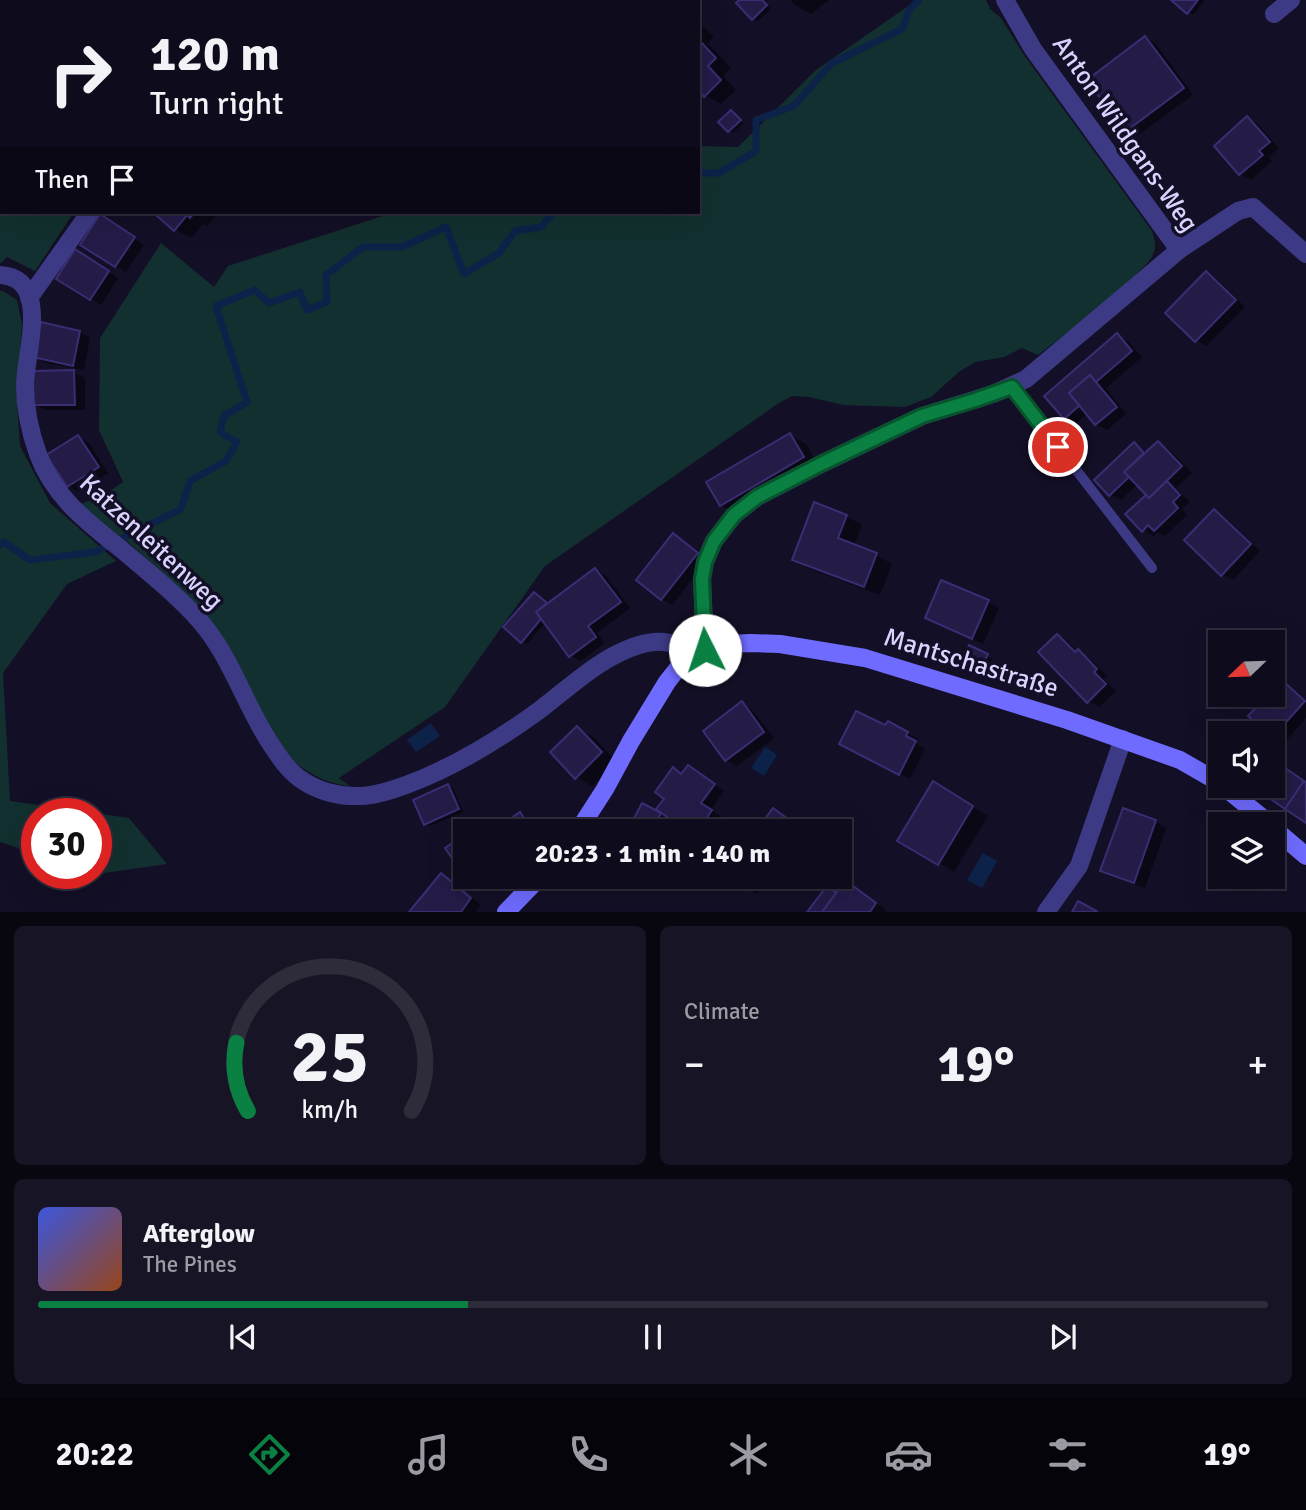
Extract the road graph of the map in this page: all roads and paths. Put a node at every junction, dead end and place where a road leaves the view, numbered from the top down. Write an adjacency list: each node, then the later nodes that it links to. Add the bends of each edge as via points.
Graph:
1 (1005, 0): 5 (street, Anton Wildgans-Weg, via 1033,49)
2 (1292, 0): 3 (street)
3 (1275, 14)
4 (89, 214): 8 (street)
5 (1179, 250): 6 (street, via 1238,211 1253,207); 9 (street, Anton Wildgans-Weg)
6 (1306, 254)
7 (0, 275): 8 (street, via 20,283)
8 (29, 298): 11 (street, Katzenleitenweg, via 33,326 25,387 42,467 73,509 159,581 212,636 258,725 287,766 306,783 339,795 362,797 392,790 454,764 609,659 639,645 660,641)
9 (1012, 387): 10 (lane); 11 (street, Anton Wildgans-Weg, via 922,416 757,497 734,515 705,562)
10 (1152, 568)
11 (700, 652): 12 (street, Mantschastraße, via 751,643 865,659); 16 (street, via 682,663 667,682)
12 (1123, 739): 13 (street, Mantschastraße, via 1181,760); 21 (street, via 1079,866)
13 (1208, 776)
14 (1238, 798): 15 (street, Mantschastraße)
15 (1255, 812)
16 (586, 819)
17 (1285, 837): 18 (street, Mantschastraße)
18 (1306, 856)
19 (528, 889): 20 (street)
20 (506, 912)
21 (1046, 912)

